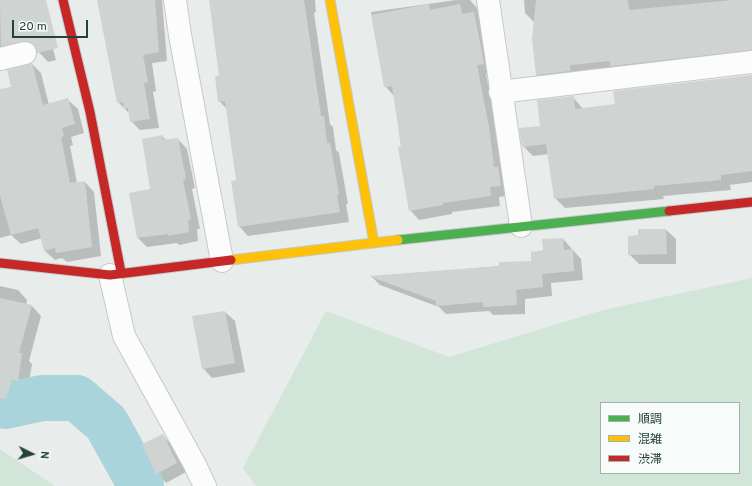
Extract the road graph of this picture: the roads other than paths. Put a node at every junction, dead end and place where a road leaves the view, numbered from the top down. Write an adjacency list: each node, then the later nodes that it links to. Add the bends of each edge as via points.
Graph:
1 (63, 0): 14 (street, via 90,112)
2 (175, 0): 12 (street)
3 (330, 0): 11 (street)
4 (488, 0): 8 (street)
5 (25, 53): 6 (street)
6 (0, 59)
7 (752, 62): 8 (street)
8 (500, 92): 10 (street)
9 (752, 202): 10 (street)
10 (521, 226): 11 (street)
11 (374, 243): 12 (street)
12 (222, 261): 14 (street)
13 (0, 263): 14 (street)
14 (116, 273): 15 (street, via 124,336)
15 (205, 486)

